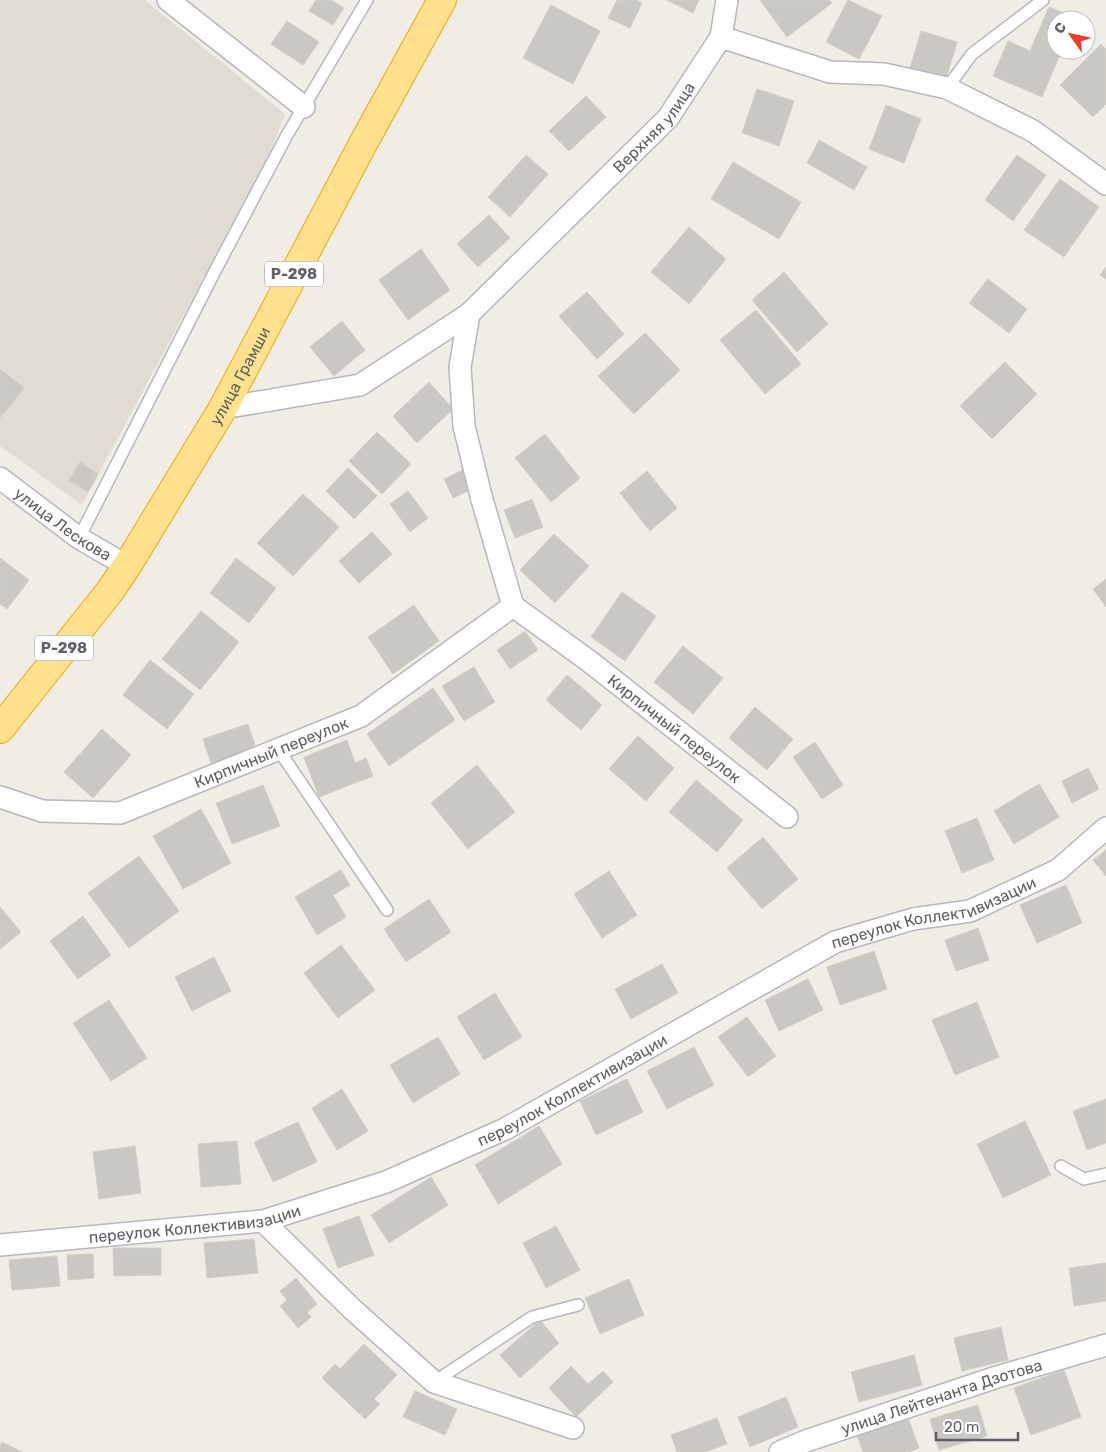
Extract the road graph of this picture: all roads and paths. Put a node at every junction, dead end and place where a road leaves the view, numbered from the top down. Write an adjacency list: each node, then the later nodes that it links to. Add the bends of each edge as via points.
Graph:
1 (168, 0): 8 (street)
2 (367, 0): 8 (lane)
3 (442, 0): 11 (highway, улица Грамши / Р-298)
4 (727, 0): 6 (street)
5 (1042, 0): 7 (lane, via 972,54)
6 (721, 37): 7 (street, via 830,72 884,74); 10 (street, Верхняя улица, via 668,118)
7 (947, 88): 9 (street, via 1033,131)
8 (304, 107): 13 (lane, via 215,271)
9 (1106, 184)
10 (469, 314): 11 (street, Верхняя улица, via 360,385); 15 (street, via 460,367 464,426)
11 (223, 408): 14 (highway, улица Грамши / Р-298)
12 (0, 478): 13 (street, улица Лескова)
13 (79, 538): 14 (street, улица Лескова)
14 (127, 566): 16 (highway, улица Грамши / Р-298)
15 (513, 606): 17 (street, Кирпичный переулок, via 362,716); 19 (street, Кирпичный переулок, via 589,661)
16 (0, 729)
17 (278, 749): 18 (street, Кирпичный переулок, via 120,813 42,811); 21 (lane)
18 (0, 797)
19 (787, 817)
20 (1106, 828): 24 (street, переулок Коллективизации, via 1058,870 970,912 913,919 835,942 505,1129 386,1182)
21 (387, 910)
22 (1061, 1166): 23 (lane, via 1084,1179)
23 (1106, 1174)
24 (263, 1221): 25 (street, переулок Коллективизации); 28 (street, via 351,1308)
25 (0, 1246)
26 (578, 1305): 28 (lane, via 532,1317)
27 (1106, 1345): 30 (street, улица Лейтенанта Дзотова, via 997,1377)
28 (434, 1382): 29 (street)
29 (573, 1428)
30 (780, 1452)

